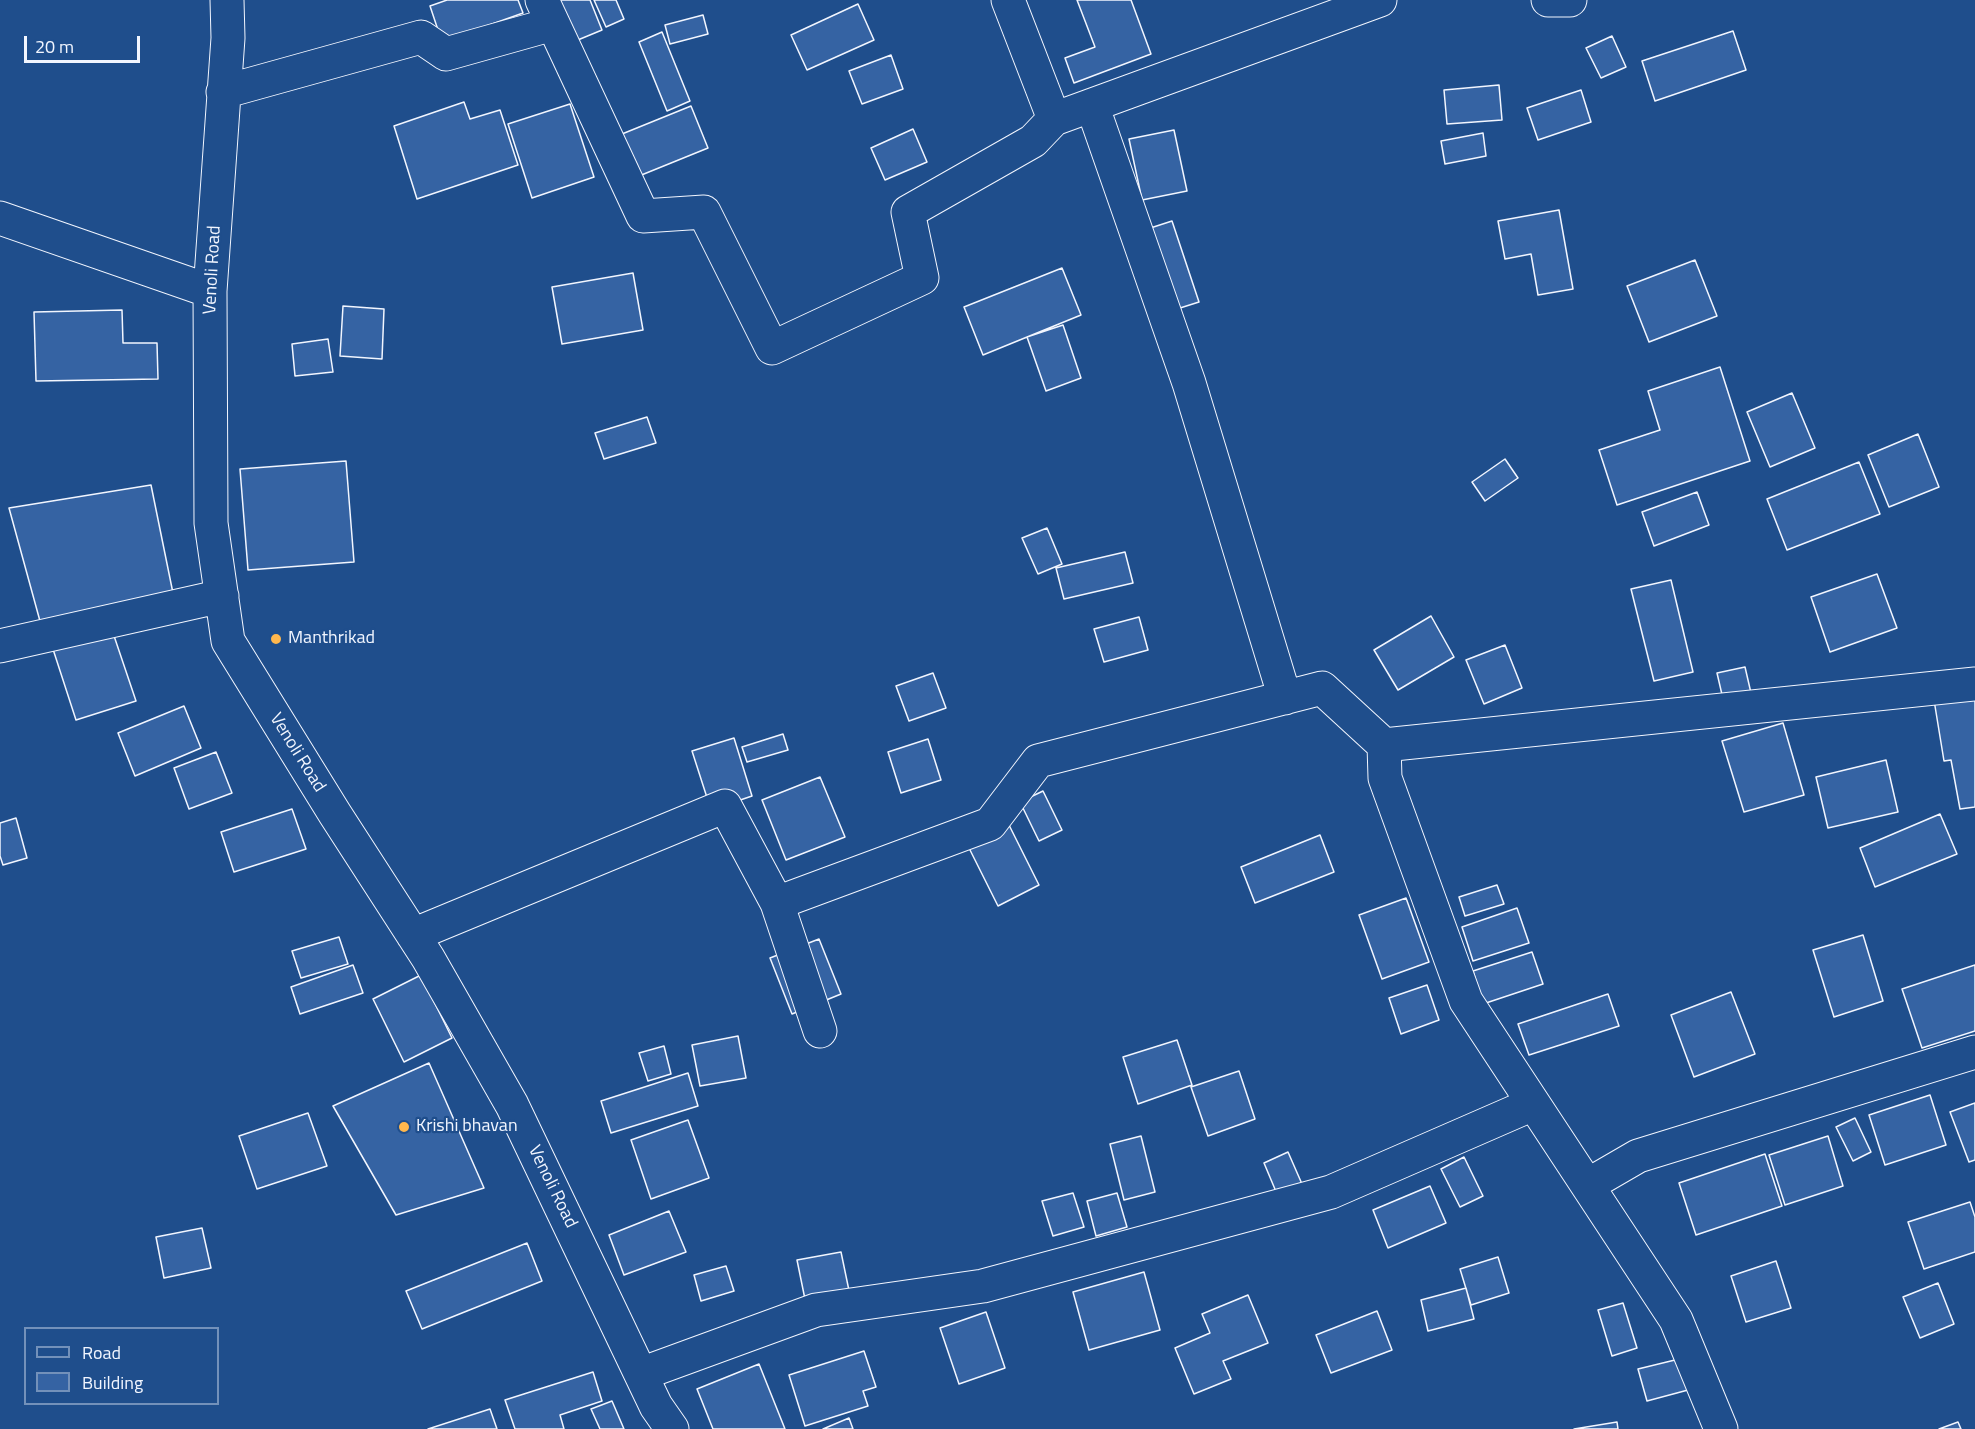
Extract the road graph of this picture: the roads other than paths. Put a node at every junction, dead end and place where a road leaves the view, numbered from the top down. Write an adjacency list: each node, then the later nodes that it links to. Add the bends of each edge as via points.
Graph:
1 (227, 0): 7 (street, Venoli Road)
2 (1008, 0): 9 (street)
3 (1380, 0): 8 (street)
4 (1548, 0): 5 (street)
5 (1570, 0)
6 (547, 12): 7 (street, via 446,54 421,37); 9 (street, via 643,216 704,213 772,348 922,278 908,212 1034,141)
7 (223, 92): 11 (street, Venoli Road)
8 (1092, 105): 9 (street); 15 (street, via 1188,383)
9 (1054, 119)
10 (0, 218): 11 (street)
11 (210, 291): 12 (street, Venoli Road, via 211,523)
12 (222, 596): 13 (street); 18 (street, Venoli Road, via 228,641)
13 (0, 646)
14 (1975, 684): 16 (street)
15 (1285, 698): 16 (street, via 1322,688); 17 (street, via 1038,761 990,824)
16 (1384, 745): 21 (street, via 1385,778 1466,1001)
17 (777, 903): 18 (street, via 725,806); 19 (street)
18 (413, 935): 23 (street, Venoli Road, via 512,1105)
19 (820, 1031)
20 (1975, 1052): 22 (street, via 1638,1156)
21 (1533, 1104): 22 (street); 23 (street, via 1330,1192 983,1286 816,1310)
22 (1588, 1185): 25 (street, via 1676,1320)
23 (641, 1374): 24 (street, Venoli Road)
24 (672, 1429)
25 (1721, 1429)

